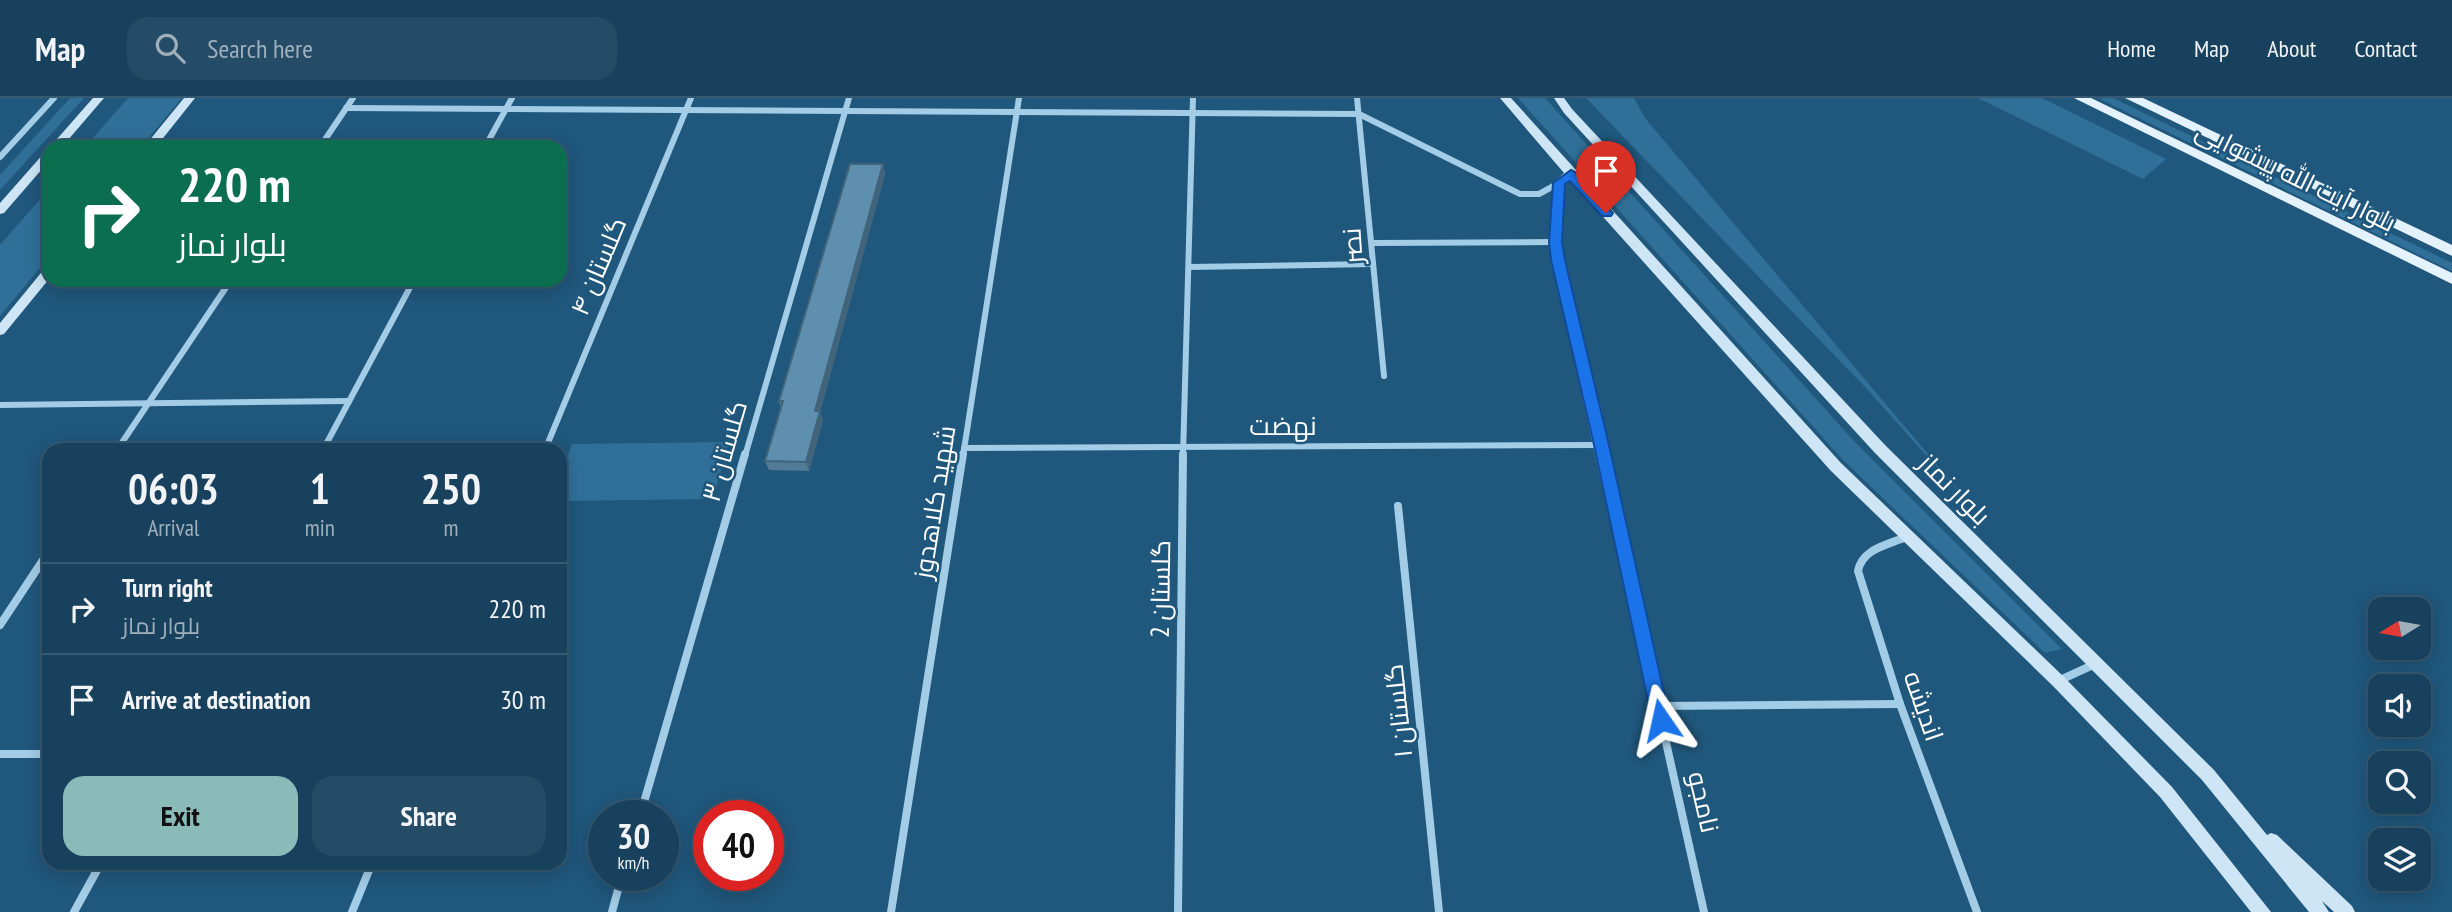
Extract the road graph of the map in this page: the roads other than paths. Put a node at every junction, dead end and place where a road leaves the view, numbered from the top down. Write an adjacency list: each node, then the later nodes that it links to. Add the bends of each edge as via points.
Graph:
1 (54, 98): 26 (street)
2 (99, 98): 22 (main road)
3 (190, 98): 23 (main road)
4 (353, 98): 15 (street)
5 (512, 98): 16 (street)
6 (691, 98): 17 (street, گلستان ۴)
7 (849, 98): 18 (street, گلستان ۳)
8 (1019, 98): 19 (street, شهید کلاهدوز)
9 (1193, 98): 20 (street, گلستان 2)
10 (1357, 98): 21 (street)
11 (1505, 98): 28 (main road)
12 (1559, 98): 54 (main road, بلوار نماز, via 1880,449)
13 (2081, 98): 35 (main road, بلوار آیت الله پیشوایی)
14 (2132, 98): 32 (main road, بلوار آیت الله پیشوایی)
15 (346, 108): 16 (street); 24 (street)
16 (505, 109): 17 (street); 25 (street)
17 (686, 110): 18 (street); 46 (street, گلستان ۴)
18 (845, 111): 19 (street); 61 (street, گلستان ۳)
19 (1017, 112): 20 (street); 49 (street, شهید کلاهدوز)
20 (1193, 113): 21 (street); 34 (street, گلستان 2)
21 (1359, 114): 28 (street, via 1520,194 1539,194); 31 (street, نصر)
22 (62, 140)
23 (156, 140)
24 (325, 140)
25 (489, 140)
26 (0, 157)
27 (42, 163): 29 (main road)
28 (1565, 179): 30 (main road, نامجو); 51 (main road)
29 (0, 210)
30 (1556, 242): 31 (street); 47 (main road, نامجو)
31 (1372, 243): 33 (street, نصر)
32 (2452, 251)
33 (1373, 264): 34 (street); 40 (street, نصر)
34 (1189, 267): 48 (street, گلستان 2)
35 (2452, 279)
36 (42, 280): 39 (main road)
37 (226, 287): 42 (street)
38 (410, 287): 41 (street)
39 (0, 331)
40 (1384, 376)
41 (349, 401): 42 (street); 45 (street)
42 (148, 404): 43 (street); 44 (street)
43 (0, 405)
44 (122, 443)
45 (327, 443)
46 (547, 443)
47 (1601, 445): 48 (street, نهضت); 57 (main road, نامجو)
48 (1183, 446): 49 (street, نهضت); 69 (street, گلستان 2)
49 (964, 448): 68 (street, شهید کلاهدوز)
50 (1398, 506): 70 (street, گلستان ۱)
51 (1906, 537): 55 (main road); 56 (street, اندیشه, via 1867,553 1858,571)
52 (42, 562): 53 (street)
53 (0, 625)
54 (2095, 664): 55 (street); 60 (main road, بلوار نماز)
55 (2058, 681): 73 (main road, via 2166,792)
56 (1900, 704): 57 (street); 72 (street, اندیشه)
57 (1660, 713): 71 (street, نامجو)
58 (0, 754): 59 (street)
59 (42, 754)
60 (2227, 799): 74 (main road, بلوار نماز); 75 (main road)
61 (645, 800)
62 (97, 870): 65 (street)
63 (369, 870): 66 (street)
64 (618, 891): 67 (street)
65 (74, 912)
66 (352, 912)
67 (612, 912)
68 (891, 912)
69 (1178, 912)
70 (1439, 912)
71 (1704, 912)
72 (1977, 912)
73 (2262, 912)
74 (2320, 912)
75 (2346, 912)

